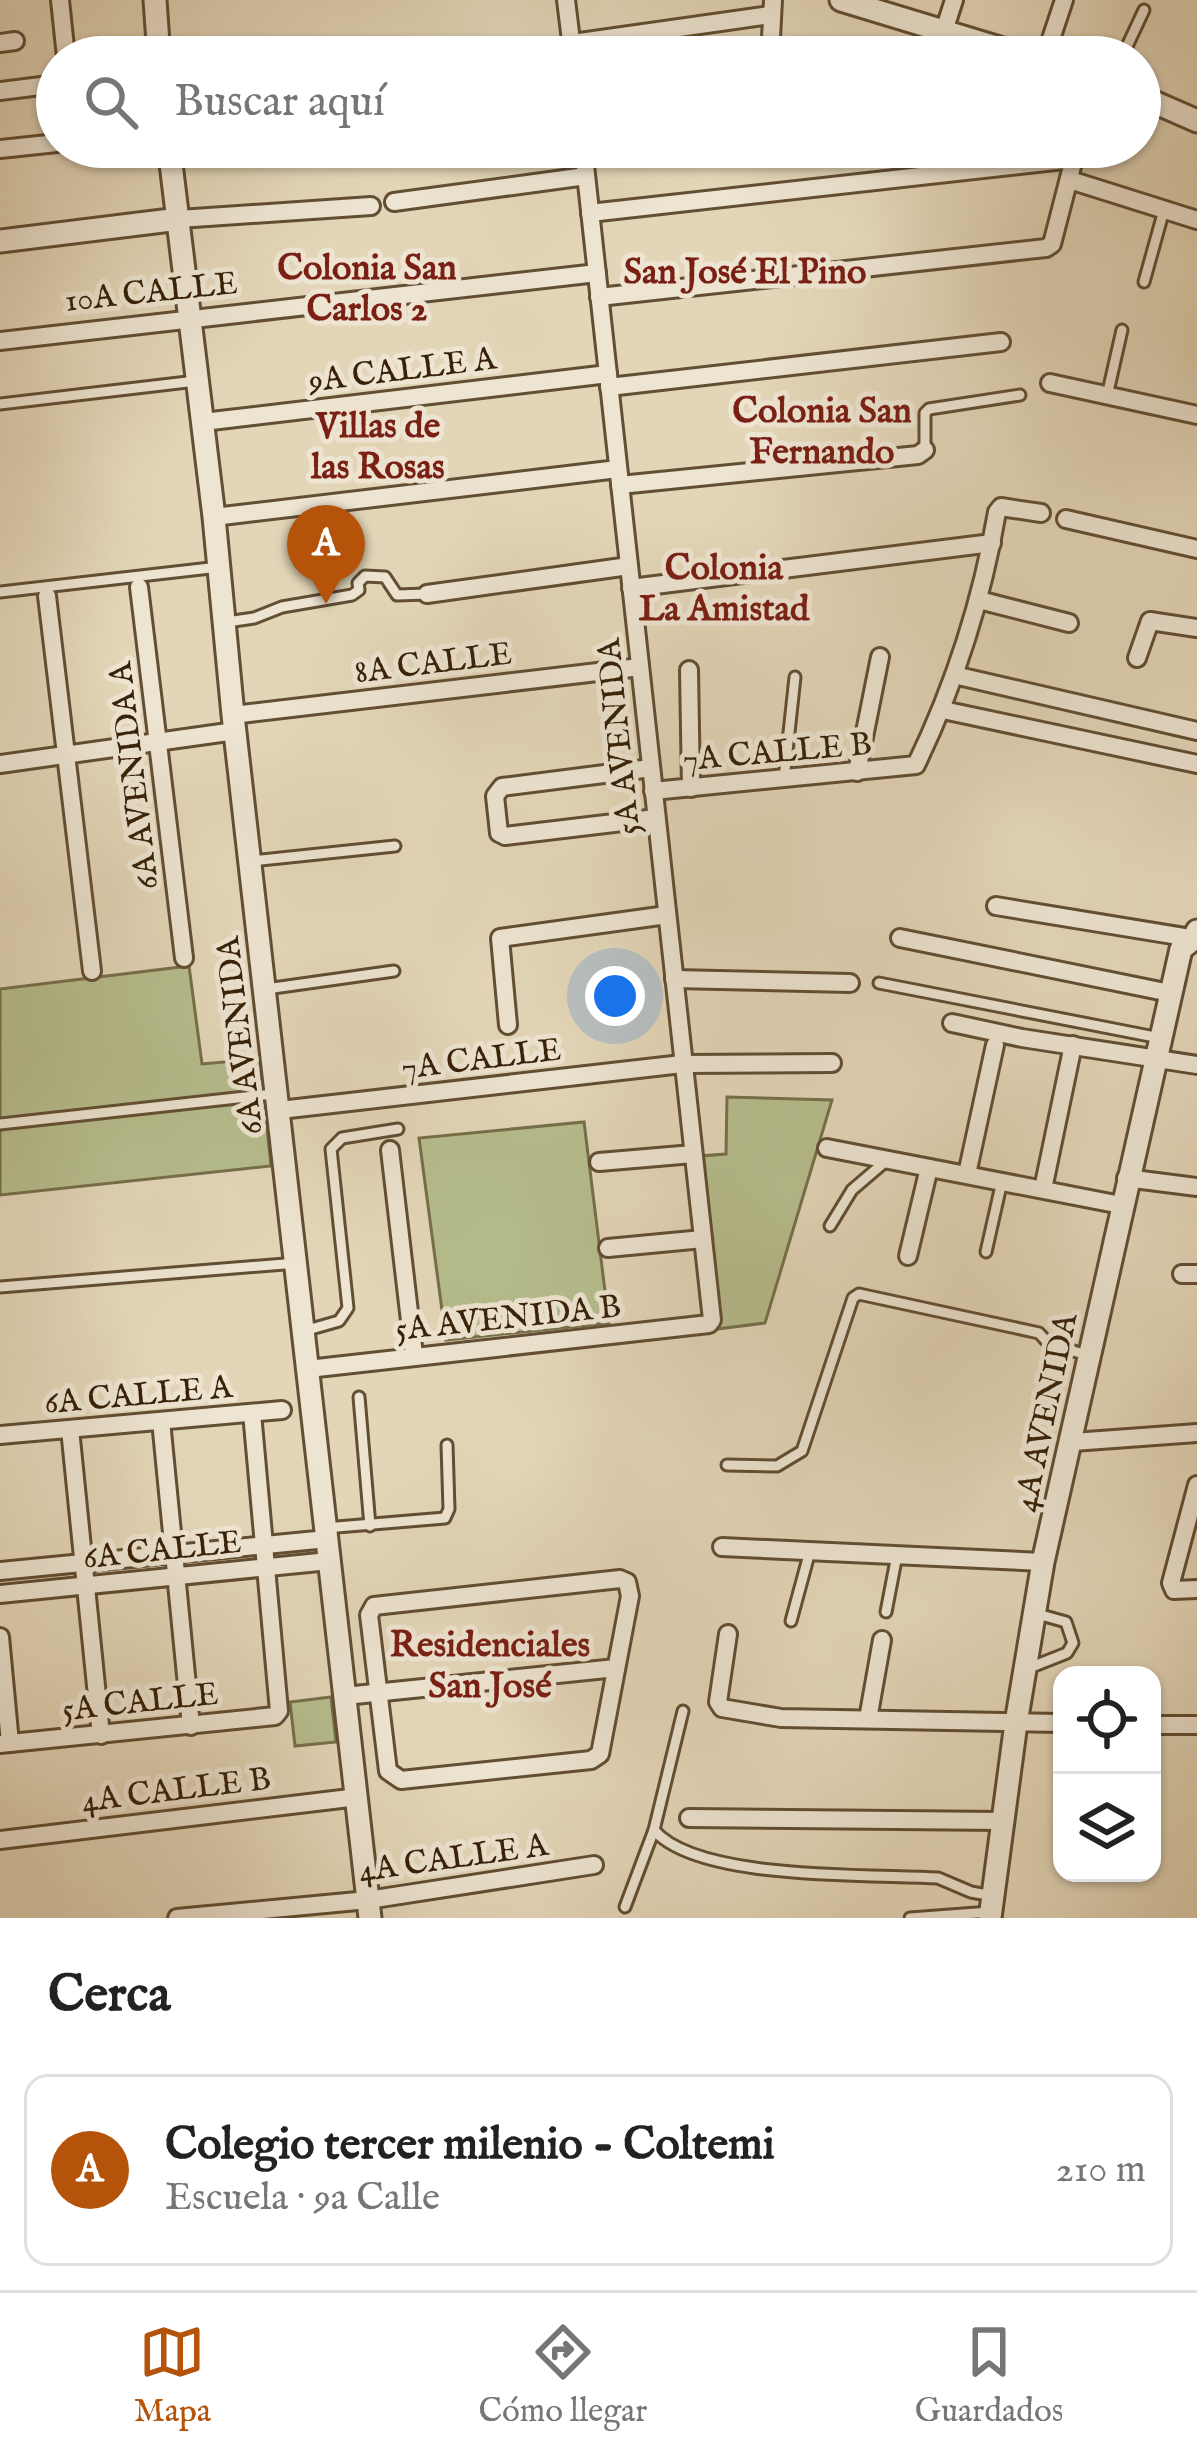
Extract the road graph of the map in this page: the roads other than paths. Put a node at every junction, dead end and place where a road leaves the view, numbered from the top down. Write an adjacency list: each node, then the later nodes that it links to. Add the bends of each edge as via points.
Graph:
1 (60, 0): 10 (street)
2 (155, 0): 11 (street)
3 (566, 0): 12 (street)
4 (954, 0): 9 (street)
5 (1064, 0): 15 (street)
6 (848, 1): 9 (street)
7 (771, 8): 13 (street)
8 (1144, 10): 16 (lane)
9 (944, 32): 14 (street)
10 (64, 36)
11 (158, 36)
12 (573, 36)
13 (641, 36)
14 (956, 36)
15 (1052, 36)
16 (1132, 36)
17 (36, 87): 18 (street)
18 (0, 91)
19 (1161, 104): 20 (street)
20 (1197, 119)
21 (36, 145): 22 (street)
22 (0, 149)
23 (172, 168): 33 (street, 6A AVENIDA)
24 (585, 168): 27 (street, 5A AVENIDA)
25 (954, 168): 32 (street)
26 (1072, 168): 28 (street)
27 (586, 176): 29 (street); 32 (street, 5A AVENIDA)
28 (1070, 180): 31 (street); 38 (street, via 1046,248)
29 (394, 202)
30 (371, 206): 33 (street)
31 (1164, 210): 34 (street); 37 (lane)
32 (590, 213): 36 (street, 5A AVENIDA)
33 (179, 219): 35 (street); 39 (street, 6A AVENIDA)
34 (1197, 220)
35 (0, 242)
36 (597, 274): 38 (street, 5A AVENIDA); 39 (street, 10A CALLE)
37 (1144, 282)
38 (599, 297): 43 (street, 5A AVENIDA)
39 (191, 319): 41 (street, 10A CALLE); 44 (street, 6A AVENIDA)
40 (1122, 330): 47 (lane)
41 (0, 341)
42 (1001, 342): 43 (street, 9A CALLE A)
43 (608, 380): 50 (street, 9A CALLE A); 52 (street, 5A AVENIDA)
44 (196, 382): 48 (lane); 50 (street, 6A AVENIDA)
45 (1050, 383): 47 (street)
46 (1020, 395): 51 (lane, via 929,409)
47 (1108, 396): 49 (street)
48 (0, 404)
49 (1197, 415)
50 (203, 422): 54 (street, 6A AVENIDA)
51 (925, 450): 52 (street)
52 (619, 477): 54 (street); 58 (street, 5A AVENIDA)
53 (1041, 513): 56 (street, via 1001,507)
54 (214, 517): 59 (street, 6A AVENIDA)
55 (1066, 519): 57 (street)
56 (992, 542): 61 (street); 65 (street)
57 (1197, 549)
58 (629, 566): 61 (street, 5A AVENIDA); 63 (street)
59 (219, 567): 62 (lane); 66 (street, 6A AVENIDA)
60 (140, 587): 78 (street, 6A AVENIDA A)
61 (631, 588): 71 (street, 5A AVENIDA)
62 (0, 592)
63 (427, 594): 66 (lane, via 398,595 386,577 365,576 352,596)
64 (47, 596): 79 (street)
65 (979, 600): 67 (street); 73 (street)
66 (225, 622): 76 (street, 6A AVENIDA)
67 (1070, 623)
68 (1197, 628): 70 (street, via 1150,621)
69 (880, 657): 83 (street)
70 (1137, 658)
71 (640, 667): 76 (street, 8A CALLE); 82 (street, 5A AVENIDA)
72 (689, 670): 85 (street)
73 (955, 676): 75 (street); 77 (street)
74 (795, 677): 84 (lane)
75 (943, 710): 81 (street); 83 (street, 7A CALLE B, via 916,765)
76 (234, 723): 78 (street, 8A CALLE); 89 (street, 6A AVENIDA)
77 (1197, 731)
78 (158, 744): 79 (street, 8A CALLE); 94 (street, 6A AVENIDA A)
79 (67, 755): 80 (street, 8A CALLE); 95 (street)
80 (0, 764)
81 (1197, 764)
82 (651, 768): 86 (street, 5A AVENIDA); 87 (street, via 502,788 495,796 505,836)
83 (857, 772): 84 (street, 7A CALLE B)
84 (784, 779): 85 (street, 7A CALLE B)
85 (691, 788): 86 (street, 7A CALLE B)
86 (653, 791): 87 (street, 5A AVENIDA)
87 (656, 818): 91 (street, 5A AVENIDA)
88 (395, 846): 89 (lane)
89 (251, 861): 100 (street, 6A AVENIDA)
90 (996, 906): 92 (street)
91 (667, 915): 97 (street, 5A AVENIDA); 103 (street, via 500,938)
92 (1196, 936): 101 (street, 4A AVENIDA, via 1180,950)
93 (900, 938): 101 (street)
94 (184, 958)
95 (92, 971)
96 (394, 971): 100 (lane)
97 (674, 980): 98 (street); 108 (street, 5A AVENIDA)
98 (850, 983)
99 (879, 983): 106 (lane)
100 (266, 988): 110 (street, 6A AVENIDA)
101 (1170, 993): 106 (street, 4A AVENIDA)
102 (952, 1023): 105 (street)
103 (508, 1025)
104 (995, 1045): 119 (street)
105 (1073, 1045): 106 (street); 123 (street)
106 (1157, 1049): 109 (street); 120 (street, 4A AVENIDA)
107 (832, 1063): 108 (street, 7A CALLE)
108 (682, 1064): 110 (street, 7A CALLE); 115 (street, 5A AVENIDA)
109 (1197, 1065)
110 (279, 1102): 111 (lane); 130 (street, 6A AVENIDA)
111 (0, 1124)
112 (398, 1129): 133 (lane, via 342,1138 331,1148 348,1308 339,1321)
113 (827, 1148): 116 (street)
114 (390, 1150): 134 (street)
115 (693, 1154): 117 (street); 126 (street, 5A AVENIDA)
116 (887, 1160): 118 (street); 125 (lane, via 852,1190)
117 (598, 1162)
118 (929, 1168): 119 (street); 129 (street)
119 (967, 1174): 121 (street)
120 (1126, 1178): 122 (street); 124 (street, 4A AVENIDA)
121 (1002, 1181): 123 (street); 128 (lane)
122 (1197, 1187)
123 (1043, 1189): 124 (street)
124 (1121, 1204): 135 (street, 4A AVENIDA)
125 (830, 1226)
126 (703, 1239): 127 (street); 132 (street, 5A AVENIDA)
127 (608, 1248)
128 (986, 1252)
129 (908, 1256)
130 (297, 1263): 131 (lane); 133 (street, 6A AVENIDA)
131 (0, 1287)
132 (712, 1320): 134 (street, 5A AVENIDA B)
133 (304, 1331): 136 (street, 6A AVENIDA)
134 (414, 1355): 136 (street, 5A AVENIDA B)
135 (1090, 1356): 144 (street, 4A AVENIDA); 146 (lane, via 1039,1333 859,1294 802,1450 777,1466)
136 (308, 1369): 149 (street, 6A AVENIDA)
137 (359, 1397): 148 (lane)
138 (282, 1410): 139 (street, 6A CALLE A)
139 (252, 1413): 140 (street, 6A CALLE A); 150 (street)
140 (160, 1421): 141 (street, 6A CALLE A); 153 (street)
141 (70, 1429): 143 (street, 6A CALLE A); 156 (street)
142 (1197, 1433): 144 (street)
143 (0, 1435)
144 (1073, 1442): 155 (street, 4A AVENIDA)
145 (447, 1444): 148 (lane, via 445,1518)
146 (727, 1465)
147 (1197, 1485): 161 (street, via 1171,1583 1174,1590)
148 (370, 1526): 149 (lane)
149 (327, 1543): 150 (street, 6A CALLE); 157 (street, 6A CALLE); 172 (street, 6A AVENIDA)
150 (266, 1545): 153 (street, 6A CALLE); 157 (street)
151 (722, 1546): 152 (street)
152 (810, 1551): 154 (street); 165 (lane)
153 (174, 1555): 156 (street, 6A CALLE); 159 (street)
154 (898, 1555): 155 (street); 163 (lane)
155 (1043, 1562): 164 (street, 4A AVENIDA)
156 (84, 1563): 158 (street, 6A CALLE); 160 (street)
157 (268, 1568): 159 (street, 6A CALLE); 178 (street, 5A CALLE, via 280,1706 275,1716)
158 (0, 1571)
159 (176, 1576): 160 (street, 6A CALLE); 178 (street)
160 (86, 1586): 162 (street, 6A CALLE); 180 (street)
161 (1197, 1589)
162 (0, 1594)
163 (886, 1612)
164 (1034, 1613): 170 (street, 4A AVENIDA); 170 (lane, via 1066,1622 1073,1642 1067,1653)
165 (791, 1621)
166 (728, 1634): 174 (street, via 722,1708)
167 (0, 1637): 181 (street)
168 (882, 1640): 174 (street)
169 (616, 1668): 171 (street); 171 (street, via 600,1754 591,1760 401,1780 388,1771); 171 (street, via 630,1596 620,1579 374,1606)
170 (1025, 1669): 175 (street, 4A AVENIDA)
171 (378, 1692): 172 (street)
172 (345, 1696): 182 (street, 6A AVENIDA)
173 (683, 1711): 185 (lane)
174 (868, 1719): 175 (street)
175 (1016, 1723): 176 (street); 184 (street, 4A AVENIDA)
176 (1053, 1723)
177 (1161, 1725): 179 (street)
178 (191, 1726): 180 (street, 5A CALLE)
179 (1197, 1726)
180 (101, 1735): 181 (street, 5A CALLE)
181 (5, 1744)
182 (358, 1796): 186 (street, 4A CALLE B); 189 (street, 6A AVENIDA)
183 (689, 1818): 184 (street)
184 (1003, 1821): 190 (street, 4A AVENIDA)
185 (654, 1830): 188 (lane); 190 (lane, via 717,1863 938,1878)
186 (0, 1840)
187 (593, 1865): 189 (street, 4A CALLE A)
188 (625, 1906)
189 (369, 1909): 191 (street, 4A CALLE A)
190 (991, 1909): 192 (lane)
191 (177, 1918)
192 (910, 1918)

